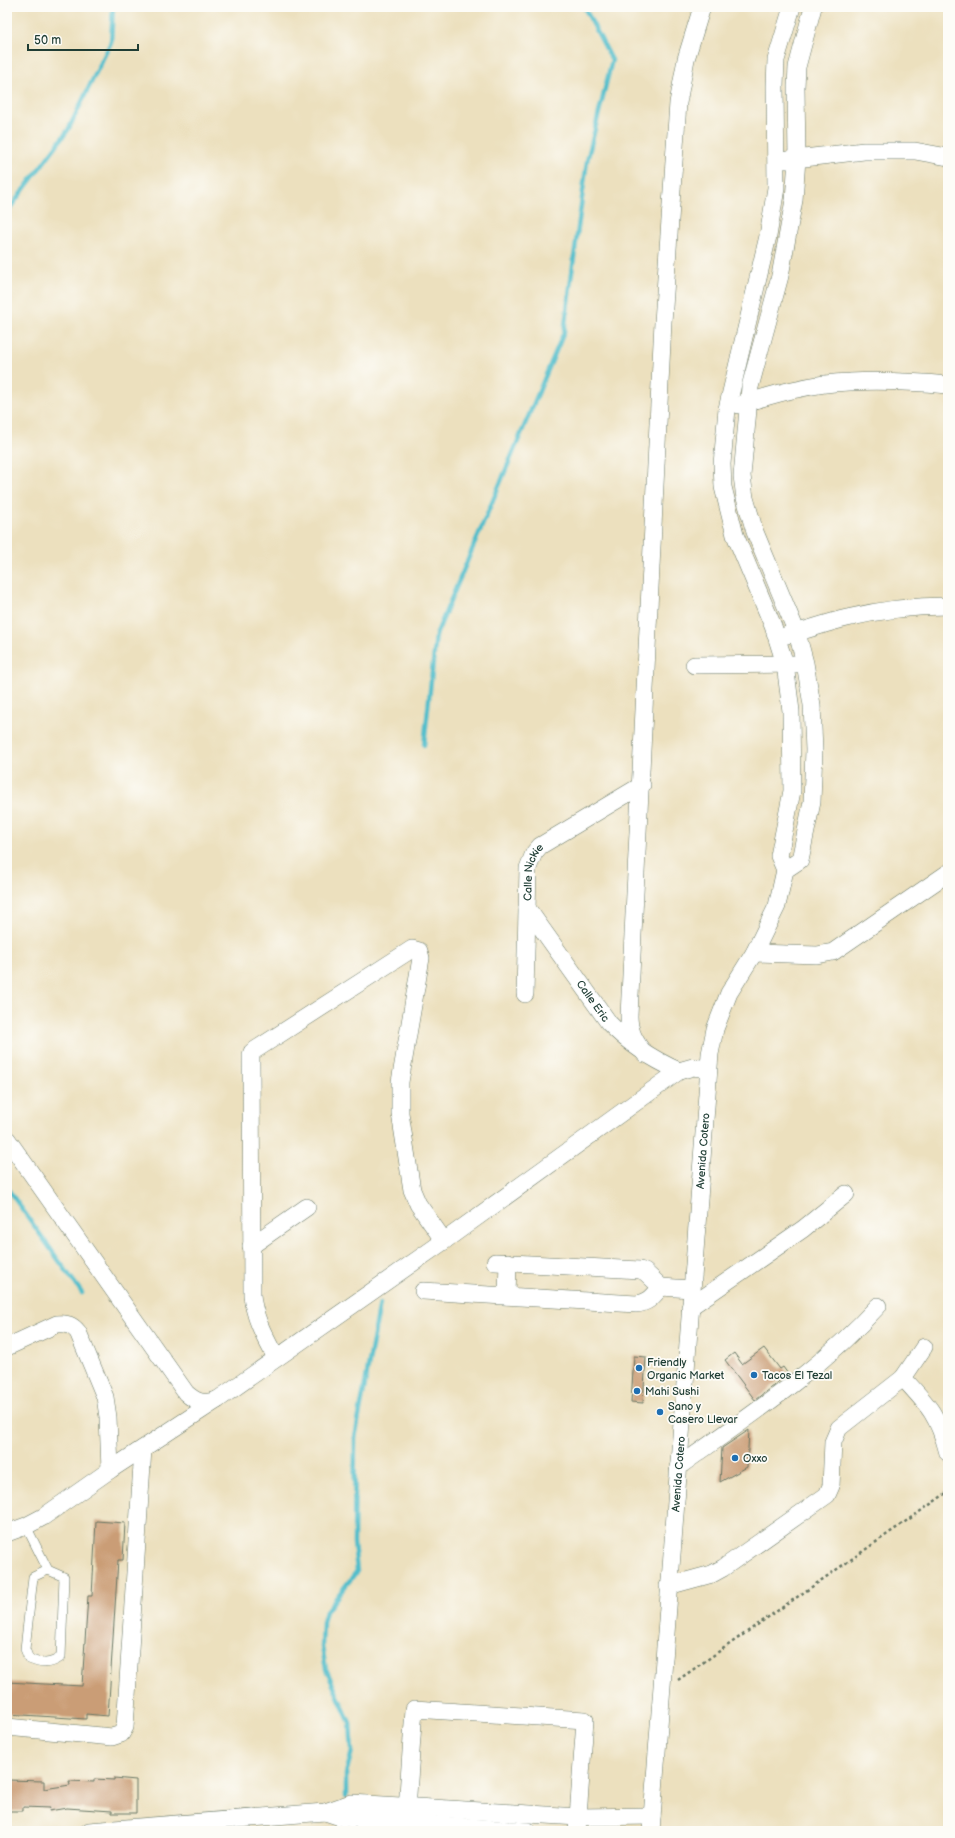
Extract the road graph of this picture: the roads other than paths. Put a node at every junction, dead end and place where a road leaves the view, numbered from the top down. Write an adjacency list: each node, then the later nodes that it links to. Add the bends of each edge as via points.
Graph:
1 (702, 7): 16 (street, via 686,59 678,103 664,322)
2 (792, 7): 6 (street, via 776,60)
3 (814, 7): 5 (street, via 797,67)
4 (948, 157): 5 (street, via 915,151 864,152)
5 (797, 159): 6 (street); 8 (street, via 788,239)
6 (777, 161): 9 (street, via 776,188 768,236)
7 (948, 385): 8 (street, via 907,381 849,382 802,388)
8 (747, 402): 9 (street); 11 (street, via 742,476 745,498 754,532)
9 (727, 409): 12 (street, via 722,487 735,535)
10 (948, 606): 11 (street, via 888,609 846,618)
11 (797, 633): 12 (street); 13 (street)
12 (777, 638): 14 (street)
13 (805, 663): 14 (street); 17 (street, via 812,705 812,802 800,860)
14 (785, 664): 15 (street); 17 (street, via 791,711 792,755 792,791 779,856)
15 (694, 665)
16 (642, 785): 19 (street, Calle Nickie, via 540,846 530,862); 22 (street, via 629,1019 633,1037)
17 (785, 870): 20 (street, Avenida Cotero, via 777,906)
18 (948, 873): 20 (street, via 833,952 817,956)
19 (527, 908): 21 (street, Calle Nickie); 22 (street, Calle Eric, via 609,1023)
20 (754, 953): 23 (street, Avenida Cotero, via 736,979 721,1011 712,1040)
21 (525, 994)
22 (645, 1054): 24 (street, Calle Eric)
23 (708, 1069): 24 (street, via 693,1067); 31 (street, Avenida Cotero)
24 (679, 1070): 28 (street)
25 (7, 1139): 40 (street, via 186,1393 195,1400 207,1404)
26 (846, 1194): 35 (street, via 802,1229)
27 (307, 1206): 29 (street)
28 (444, 1241): 29 (street, via 418,1204 412,1190 400,1113 402,1067 421,958 418,951 412,949 252,1052); 38 (street)
29 (251, 1246): 38 (street, via 253,1310)
30 (661, 1287): 31 (street); 33 (street, via 644,1304); 33 (street, via 640,1270 502,1262)
31 (691, 1289): 35 (street, Avenida Cotero)
32 (423, 1291): 33 (street)
33 (507, 1296)
34 (878, 1306): 43 (street, via 825,1358)
35 (690, 1307): 43 (street, Avenida Cotero)
36 (7, 1347): 44 (street, via 57,1324 73,1326 78,1332 105,1397)
37 (924, 1347): 39 (street)
38 (276, 1358): 40 (street)
39 (903, 1378): 42 (street, via 938,1420); 48 (street, via 839,1428 833,1442 831,1486 827,1494 723,1568 712,1574)
40 (217, 1400): 41 (street)
41 (143, 1449): 44 (street); 49 (street, via 125,1727 121,1734 112,1737)
42 (948, 1453)
43 (678, 1467): 48 (street, Avenida Cotero)
44 (110, 1470): 45 (street)
45 (26, 1526): 46 (street); 47 (lane)
46 (8, 1534)
47 (48, 1570): 47 (lane, via 33,1577 25,1649 29,1659 40,1663 54,1663 61,1657 64,1576)
48 (668, 1586): 54 (street, Avenida Cotero)
49 (7, 1727)
50 (407, 1805): 51 (street); 52 (street, via 351,1802); 53 (street); 55 (street, via 414,1709 585,1720)
51 (470, 1810): 55 (street); 56 (street)
52 (325, 1812): 53 (street, via 344,1818); 57 (street)
53 (406, 1823): 56 (street)
54 (652, 1823): 55 (street)
55 (578, 1824)
56 (469, 1829): 59 (street)
57 (123, 1830): 58 (street)
58 (89, 1831)
59 (527, 1831)

